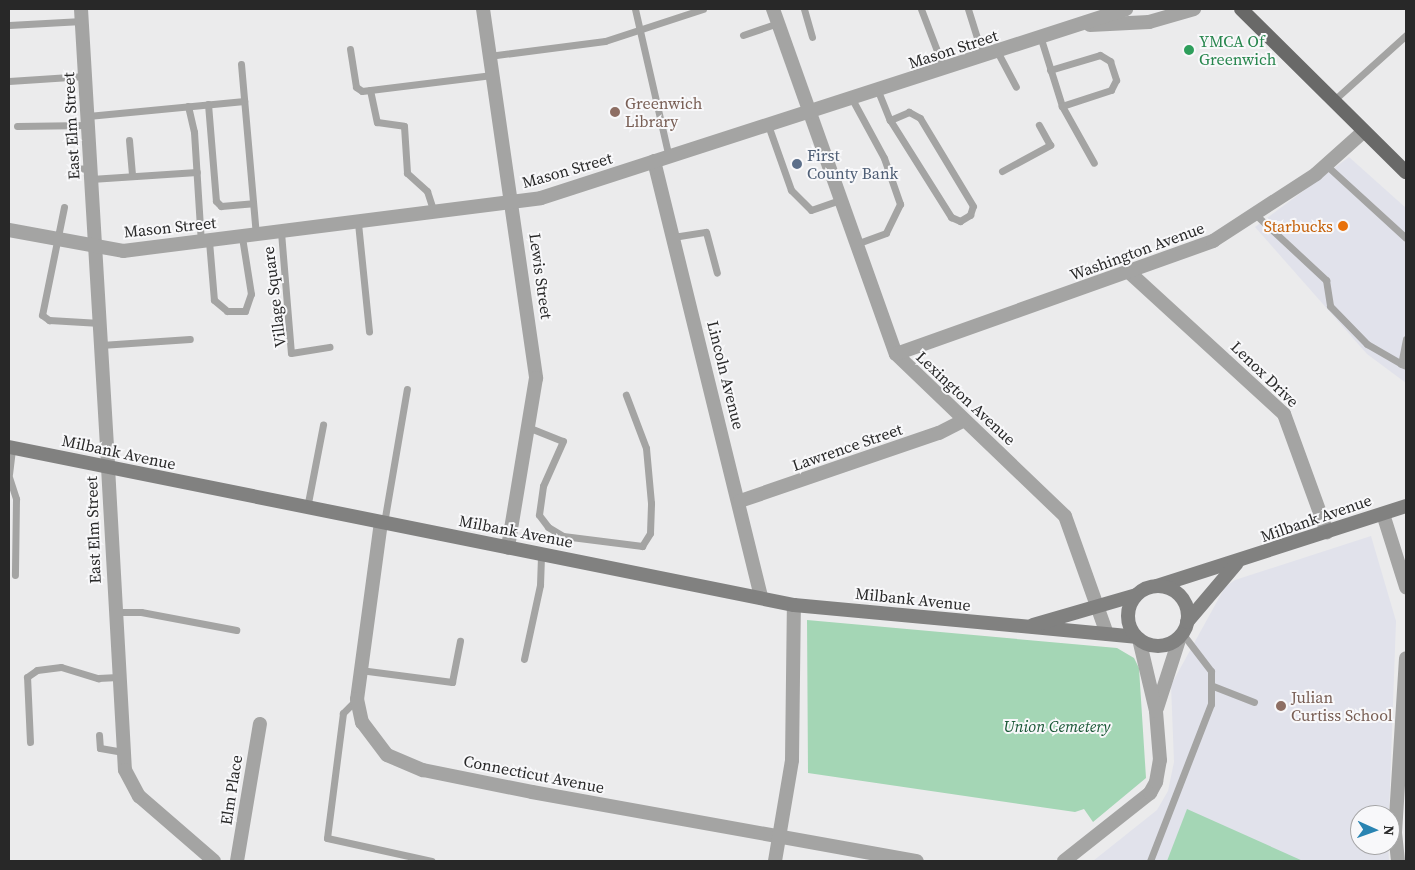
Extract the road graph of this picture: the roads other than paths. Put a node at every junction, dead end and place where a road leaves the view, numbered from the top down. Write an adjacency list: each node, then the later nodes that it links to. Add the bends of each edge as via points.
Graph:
1 (483, 9): 22 (street, Lewis Street)
2 (635, 9): 15 (lane)
3 (704, 9): 15 (lane)
4 (804, 9): 18 (lane)
5 (921, 9): 25 (lane)
6 (968, 9): 23 (lane)
7 (1126, 9): 10 (street, Mason Street)
8 (1194, 9): 13 (street, Mason Street, via 1149,22)
9 (1241, 9): 35 (main road)
10 (1103, 12): 13 (street, Mason Street)
11 (776, 13): 16 (lane); 39 (street, Lexington Avenue)
12 (82, 15): 14 (lane); 28 (street, East Elm Street)
13 (1087, 25): 19 (street, Mason Street)
14 (9, 26)
15 (639, 30): 22 (lane, via 605,40); 47 (lane)
16 (743, 35)
17 (1406, 35): 35 (lane)
18 (812, 37)
19 (1041, 39): 21 (street, Mason Street); 26 (lane)
20 (350, 49): 31 (lane, via 356,87)
21 (998, 53): 23 (street, Mason Street); 30 (lane)
22 (489, 56): 27 (street, Lewis Street)
23 (983, 58): 25 (street, Mason Street)
24 (241, 64): 34 (lane)
25 (944, 70): 32 (street, Mason Street)
26 (1050, 70): 38 (lane); 38 (lane, via 1100,55 1110,61 1116,80 1111,90)
27 (492, 75): 31 (lane); 59 (street, Lewis Street)
28 (85, 76): 29 (lane); 40 (street, East Elm Street)
29 (9, 81)
30 (1016, 87)
31 (370, 90): 61 (lane, via 377,122 404,126 407,173 427,192)
32 (878, 91): 33 (street, Mason Street); 41 (lane)
33 (852, 99): 39 (street, Mason Street); 71 (lane, via 884,158 900,204 886,233)
34 (244, 101): 36 (lane); 58 (lane)
35 (1332, 101): 45 (main road)
36 (208, 104): 37 (lane); 58 (lane, via 216,201 221,206)
37 (188, 106): 40 (lane); 54 (lane)
38 (1062, 106): 49 (lane)
39 (808, 113): 42 (street, Mason Street); 57 (street, Lexington Avenue)
40 (88, 120): 44 (lane); 55 (street, East Elm Street)
41 (890, 120): 41 (lane, via 951,217 960,221 970,215 973,206 920,118 909,112)
42 (768, 125): 47 (street, Mason Street); 57 (lane, via 791,190 811,210)
43 (1039, 125): 53 (lane, via 1050,145)
44 (17, 126)
45 (1363, 132): 50 (street, Washington Avenue); 51 (main road)
46 (129, 140): 56 (lane)
47 (669, 157): 48 (street, Mason Street)
48 (654, 161): 59 (street, Mason Street, via 541,198); 67 (street, Lincoln Avenue)
49 (1094, 163)
50 (1326, 165): 62 (street, Washington Avenue); 68 (lane)
51 (1404, 167)
52 (74, 169): 55 (lane)
53 (1002, 171)
54 (197, 172): 56 (lane); 70 (lane)
55 (91, 173): 56 (lane); 72 (street, East Elm Street)
56 (132, 176)
57 (840, 200): 71 (street, Lexington Avenue)
58 (253, 203): 66 (lane)
59 (512, 203): 61 (street, Mason Street); 87 (street, Lewis Street, via 535,360)
60 (64, 207): 69 (lane)
61 (434, 212): 63 (street, Mason Street)
62 (1256, 215): 74 (street, Washington Avenue, via 1214,241); 82 (lane, via 1326,280 1330,306 1367,344)
63 (358, 223): 65 (street, Mason Street); 76 (lane)
64 (9, 230): 69 (street, Mason Street)
65 (281, 232): 66 (street, Mason Street); 80 (lane, Village Square, via 291,353)
66 (249, 236): 70 (street, Mason Street); 70 (lane, via 251,294 245,311 226,311 214,300)
67 (673, 237): 73 (lane, via 706,232); 91 (street, Lincoln Avenue)
68 (1406, 238)
69 (60, 240): 72 (street, Mason Street); 75 (lane, via 42,307 44,318)
70 (205, 241): 72 (street, Mason Street, via 123,251)
71 (855, 244): 81 (street, Lexington Avenue)
72 (95, 248): 75 (street, East Elm Street)
73 (717, 273)
74 (1130, 273): 81 (street, Washington Avenue); 96 (street, Lenox Drive, via 1284,414 1294,431)
75 (100, 323): 79 (street, East Elm Street)
76 (369, 331)
77 (190, 339): 79 (lane)
78 (1406, 340): 82 (lane, via 1402,342)
79 (101, 345): 89 (street, East Elm Street)
80 (330, 347)
81 (896, 354): 85 (street, Lexington Avenue)
82 (1403, 365)
83 (407, 389): 95 (lane)
84 (626, 395): 87 (lane, via 646,448 651,510 650,534 642,546 563,536 548,527 539,515 543,486 563,441)
85 (964, 420): 91 (street, Lawrence Street, via 939,433); 106 (street, Lexington Avenue, via 1064,516)
86 (323, 425): 93 (lane)
87 (530, 428): 97 (street, Lewis Street)
88 (10, 448): 89 (main road, Milbank Avenue); 90 (lane)
89 (108, 467): 93 (main road, Milbank Avenue); 107 (street, East Elm Street)
90 (9, 476): 100 (lane, via 16,499)
91 (740, 501): 104 (street, Lincoln Avenue)
92 (1406, 506): 94 (main road, Milbank Avenue)
93 (308, 508): 95 (main road, Milbank Avenue)
94 (1382, 514): 96 (main road, Milbank Avenue); 102 (street)
95 (382, 523): 97 (main road, Milbank Avenue); 116 (street, Connecticut Avenue)
96 (1327, 532): 99 (main road, Milbank Avenue)
97 (508, 548): 98 (main road, Milbank Avenue)
98 (542, 554): 104 (main road, Milbank Avenue); 115 (lane, via 540,585)
99 (1237, 563): 101 (main road, Milbank Avenue, via 1212,566); 110 (main road)
100 (15, 575)
101 (1157, 586): 103 (main road); 110 (main road, via 1181,598)
102 (1406, 587)
103 (1136, 595): 106 (main road, Milbank Avenue); 112 (main road, via 1128,619)
104 (761, 598): 105 (main road, Milbank Avenue)
105 (794, 605): 108 (main road, Milbank Avenue); 127 (street, via 792,760)
106 (1099, 607): 108 (main road, Milbank Avenue); 111 (street, Lexington Avenue)
107 (114, 612): 109 (lane, via 141,612); 117 (street, East Elm Street)
108 (1020, 628): 111 (main road, Milbank Avenue)
109 (236, 630)
110 (1183, 631): 112 (main road, via 1158,646); 118 (lane, via 1211,671); 121 (street)
111 (1107, 634): 112 (main road, Milbank Avenue)
112 (1138, 638): 121 (street)
113 (460, 641): 116 (lane, via 452,682)
114 (1406, 658): 126 (street)
115 (524, 659)
116 (360, 670): 119 (street, Connecticut Avenue)
117 (118, 677): 124 (lane, via 98,678 62,667 37,670 27,677); 125 (street, East Elm Street)
118 (1213, 686): 120 (lane); 128 (lane, via 1211,704)
119 (357, 699): 127 (street, Connecticut Avenue, via 362,722 376,746 410,766); 131 (lane, via 343,713 327,838)
120 (1254, 702)
121 (1156, 711): 134 (street, via 1160,760 1150,793)
122 (260, 724): 130 (street, Elm Place)
123 (99, 735): 125 (lane, via 100,748)
124 (30, 742)
125 (122, 752): 129 (street, East Elm Street, via 129,783 139,796)
126 (1401, 805): 135 (street)
127 (780, 837): 132 (street); 133 (street, Connecticut Avenue)
128 (1148, 860)
129 (214, 861)
130 (237, 861)
131 (432, 861)
132 (775, 861)
133 (917, 861)
134 (1064, 861)
135 (1398, 861)

